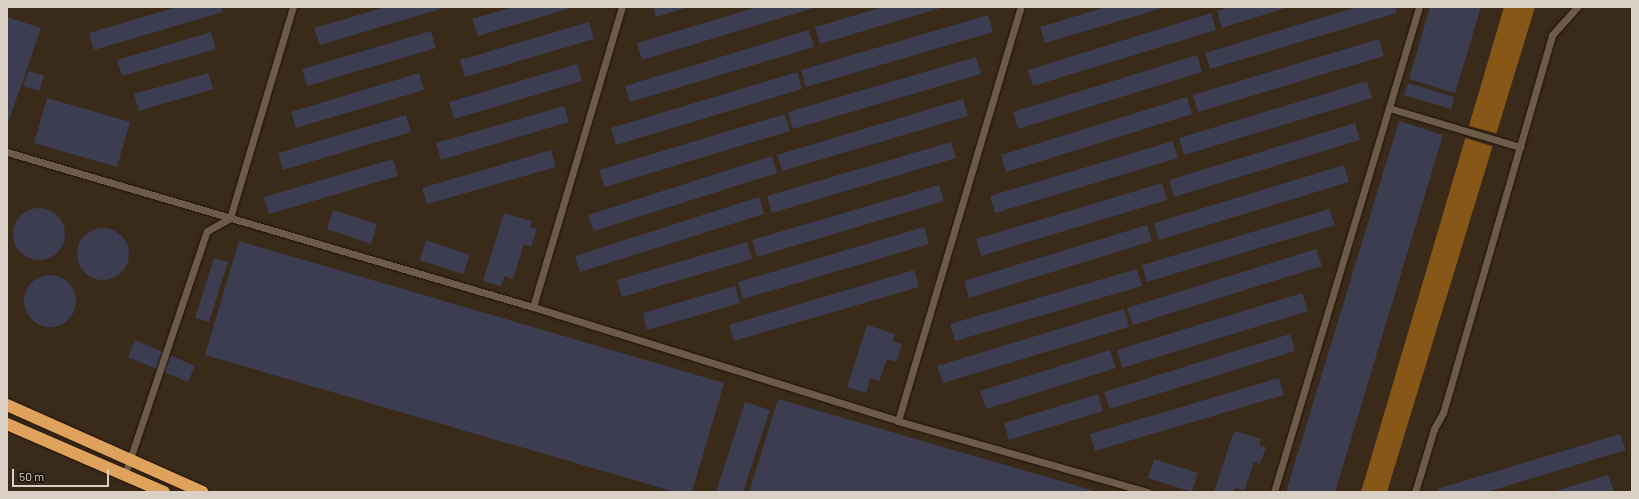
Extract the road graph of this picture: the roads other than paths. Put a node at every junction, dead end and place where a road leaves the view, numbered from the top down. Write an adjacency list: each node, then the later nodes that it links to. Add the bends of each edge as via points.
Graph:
1 (293, 7): 9 (lane)
2 (622, 7): 10 (lane)
3 (1021, 7): 12 (lane)
4 (1419, 7): 6 (lane)
5 (1577, 7): 7 (lane, via 1552,35)
6 (1389, 108): 7 (lane); 19 (lane)
7 (1520, 147): 20 (lane, via 1442,413 1434,429)
8 (7, 152): 9 (lane)
9 (230, 218): 10 (lane); 14 (lane, via 207,231)
10 (533, 307): 12 (lane)
11 (7, 405): 14 (highway)
12 (898, 421): 18 (lane)
13 (7, 424): 15 (highway)
14 (130, 458): 15 (lane); 17 (highway)
15 (125, 474): 16 (highway)
16 (164, 492)
17 (202, 492)
18 (1148, 492)
19 (1274, 492)
20 (1415, 492)

